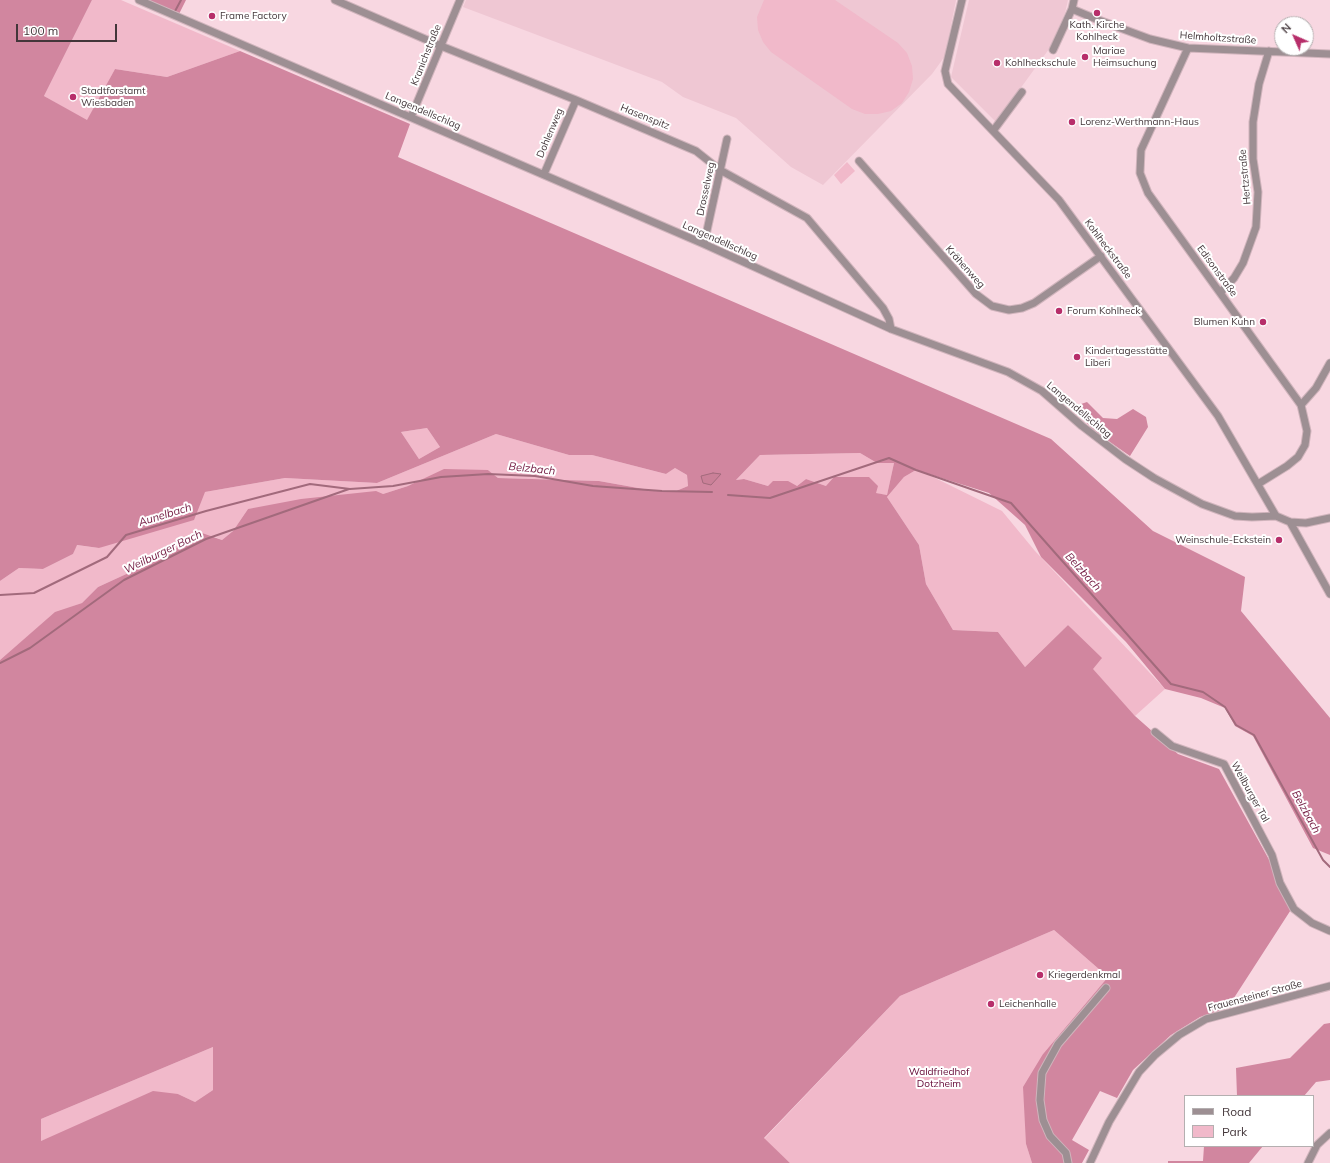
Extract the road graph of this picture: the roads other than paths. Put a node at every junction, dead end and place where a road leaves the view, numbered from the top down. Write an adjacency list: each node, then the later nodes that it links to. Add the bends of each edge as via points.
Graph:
1 (139, 0): 14 (street, Langendellschlag)
2 (335, 0): 7 (street, Hasenspitz)
3 (460, 0): 7 (street, Kranichstraße)
4 (962, 0): 15 (street, Kohlheckstraße, via 945,78)
5 (1074, 0): 6 (street)
6 (1072, 9): 8 (street, Helmholtzstraße, via 1124,31); 9 (street)
7 (441, 46): 13 (street, Hasenspitz); 14 (street, Kranichstraße)
8 (1188, 48): 10 (street, Helmholtzstraße); 22 (street, Edisonstraße, via 1141,150 1140,173 1148,193)
9 (1053, 50)
10 (1269, 52): 11 (street, Helmholtzstraße); 22 (street, Hertzstraße, via 1259,84 1253,122 1253,159 1258,192 1256,227 1243,263 1232,282)
11 (1330, 54)
12 (1022, 92): 15 (street)
13 (576, 100): 18 (street, Hasenspitz, via 685,145); 19 (street, Dohlenweg)
14 (411, 117): 19 (street, Langendellschlag)
15 (993, 131): 21 (street, Kohlheckstraße, via 1059,200)
16 (727, 138): 18 (street, Drosselweg)
17 (860, 161): 21 (street, Krähenweg, via 976,294 992,306 1009,310 1034,303)
18 (720, 170): 20 (street, Drosselweg); 23 (street, Hasenspitz, via 807,218 883,308 890,319)
19 (544, 174): 20 (street, Langendellschlag)
20 (704, 244): 23 (street, Langendellschlag)
21 (1101, 256): 26 (street, Kohlheckstraße, via 1218,416)
22 (1221, 292): 25 (street, Edisonstraße)
23 (892, 329): 27 (street, Langendellschlag, via 1024,380 1060,405 1082,426 1125,459 1202,504 1236,516)
24 (1330, 363): 25 (street, via 1316,388)
25 (1302, 405): 26 (street, Edisonstraße, via 1307,431 1305,445 1298,457 1288,466)
26 (1258, 484): 27 (street, Kohlheckstraße)
27 (1276, 516): 29 (street)
28 (1330, 518): 29 (street, via 1306,523)
29 (1290, 522): 30 (street)
30 (1330, 594)
31 (1155, 732): 32 (street, Weilburger Tal, via 1172,746 1224,764 1272,855 1280,883 1294,909 1312,923)
32 (1330, 931)
33 (1330, 986): 37 (street, Frauensteiner Straße, via 1206,1019 1179,1035 1139,1072 1109,1122)
34 (1106, 988): 36 (street, via 1058,1044 1042,1073 1040,1100 1045,1125 1050,1136 1066,1153)
35 (1330, 1133): 38 (street, via 1317,1145)
36 (1068, 1163)
37 (1090, 1163)
38 (1308, 1163)

